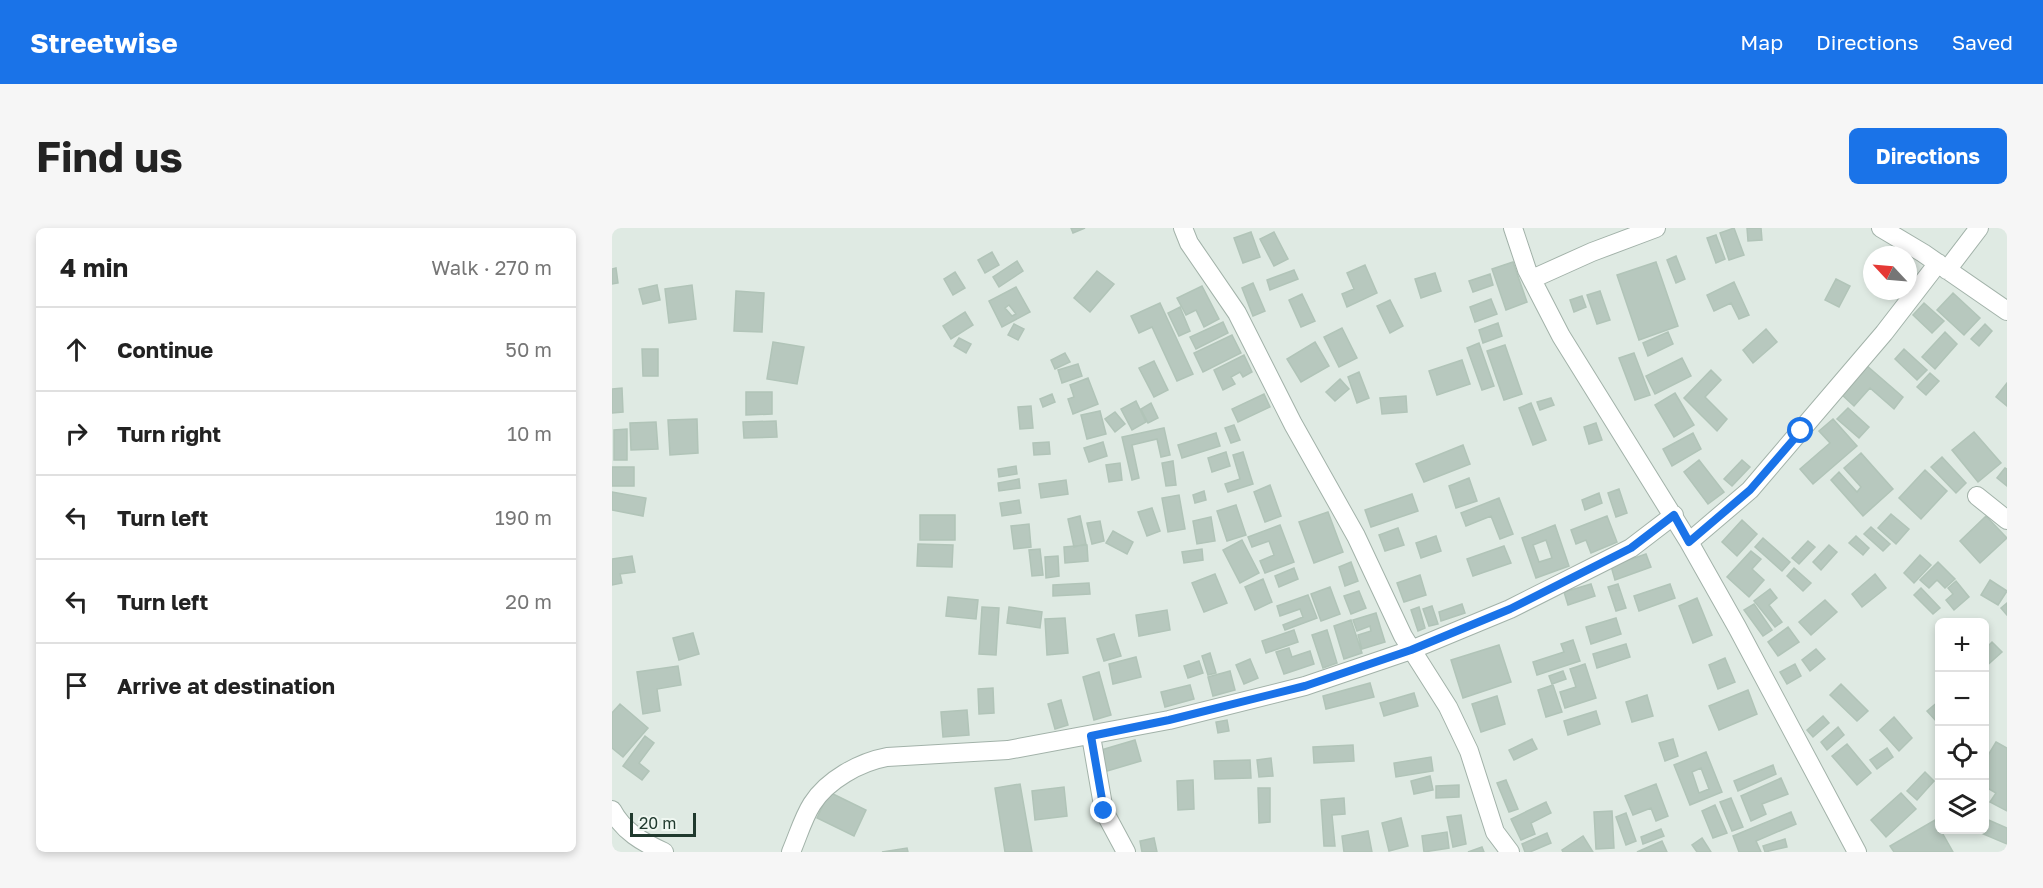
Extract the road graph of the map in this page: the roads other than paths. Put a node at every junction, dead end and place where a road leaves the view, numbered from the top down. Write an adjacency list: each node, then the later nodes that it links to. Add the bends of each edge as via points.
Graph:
1 (1183, 228): 13 (street, via 1189,243 1238,313 1293,424 1356,536)
2 (1513, 228): 7 (street)
3 (1656, 228): 7 (street)
4 (1881, 228): 6 (street)
5 (1979, 228): 6 (street)
6 (1942, 266): 8 (street); 12 (street, via 1750,490)
7 (1532, 279): 10 (street, via 1561,336)
8 (2007, 311)
9 (1977, 496): 11 (street)
10 (1674, 515): 12 (street); 13 (street, via 1631,548 1510,609)
11 (2007, 520)
12 (1689, 542): 20 (street)
13 (1411, 650): 14 (street, via 1305,686); 19 (street, via 1448,708 1469,751 1495,832)
14 (1091, 736): 17 (street, via 1008,750 870,760 825,787 812,804); 18 (street, via 1104,811)
15 (612, 810): 16 (street, via 634,837)
16 (664, 852)
17 (791, 852)
18 (1126, 852)
19 (1510, 852)
20 (1857, 852)

